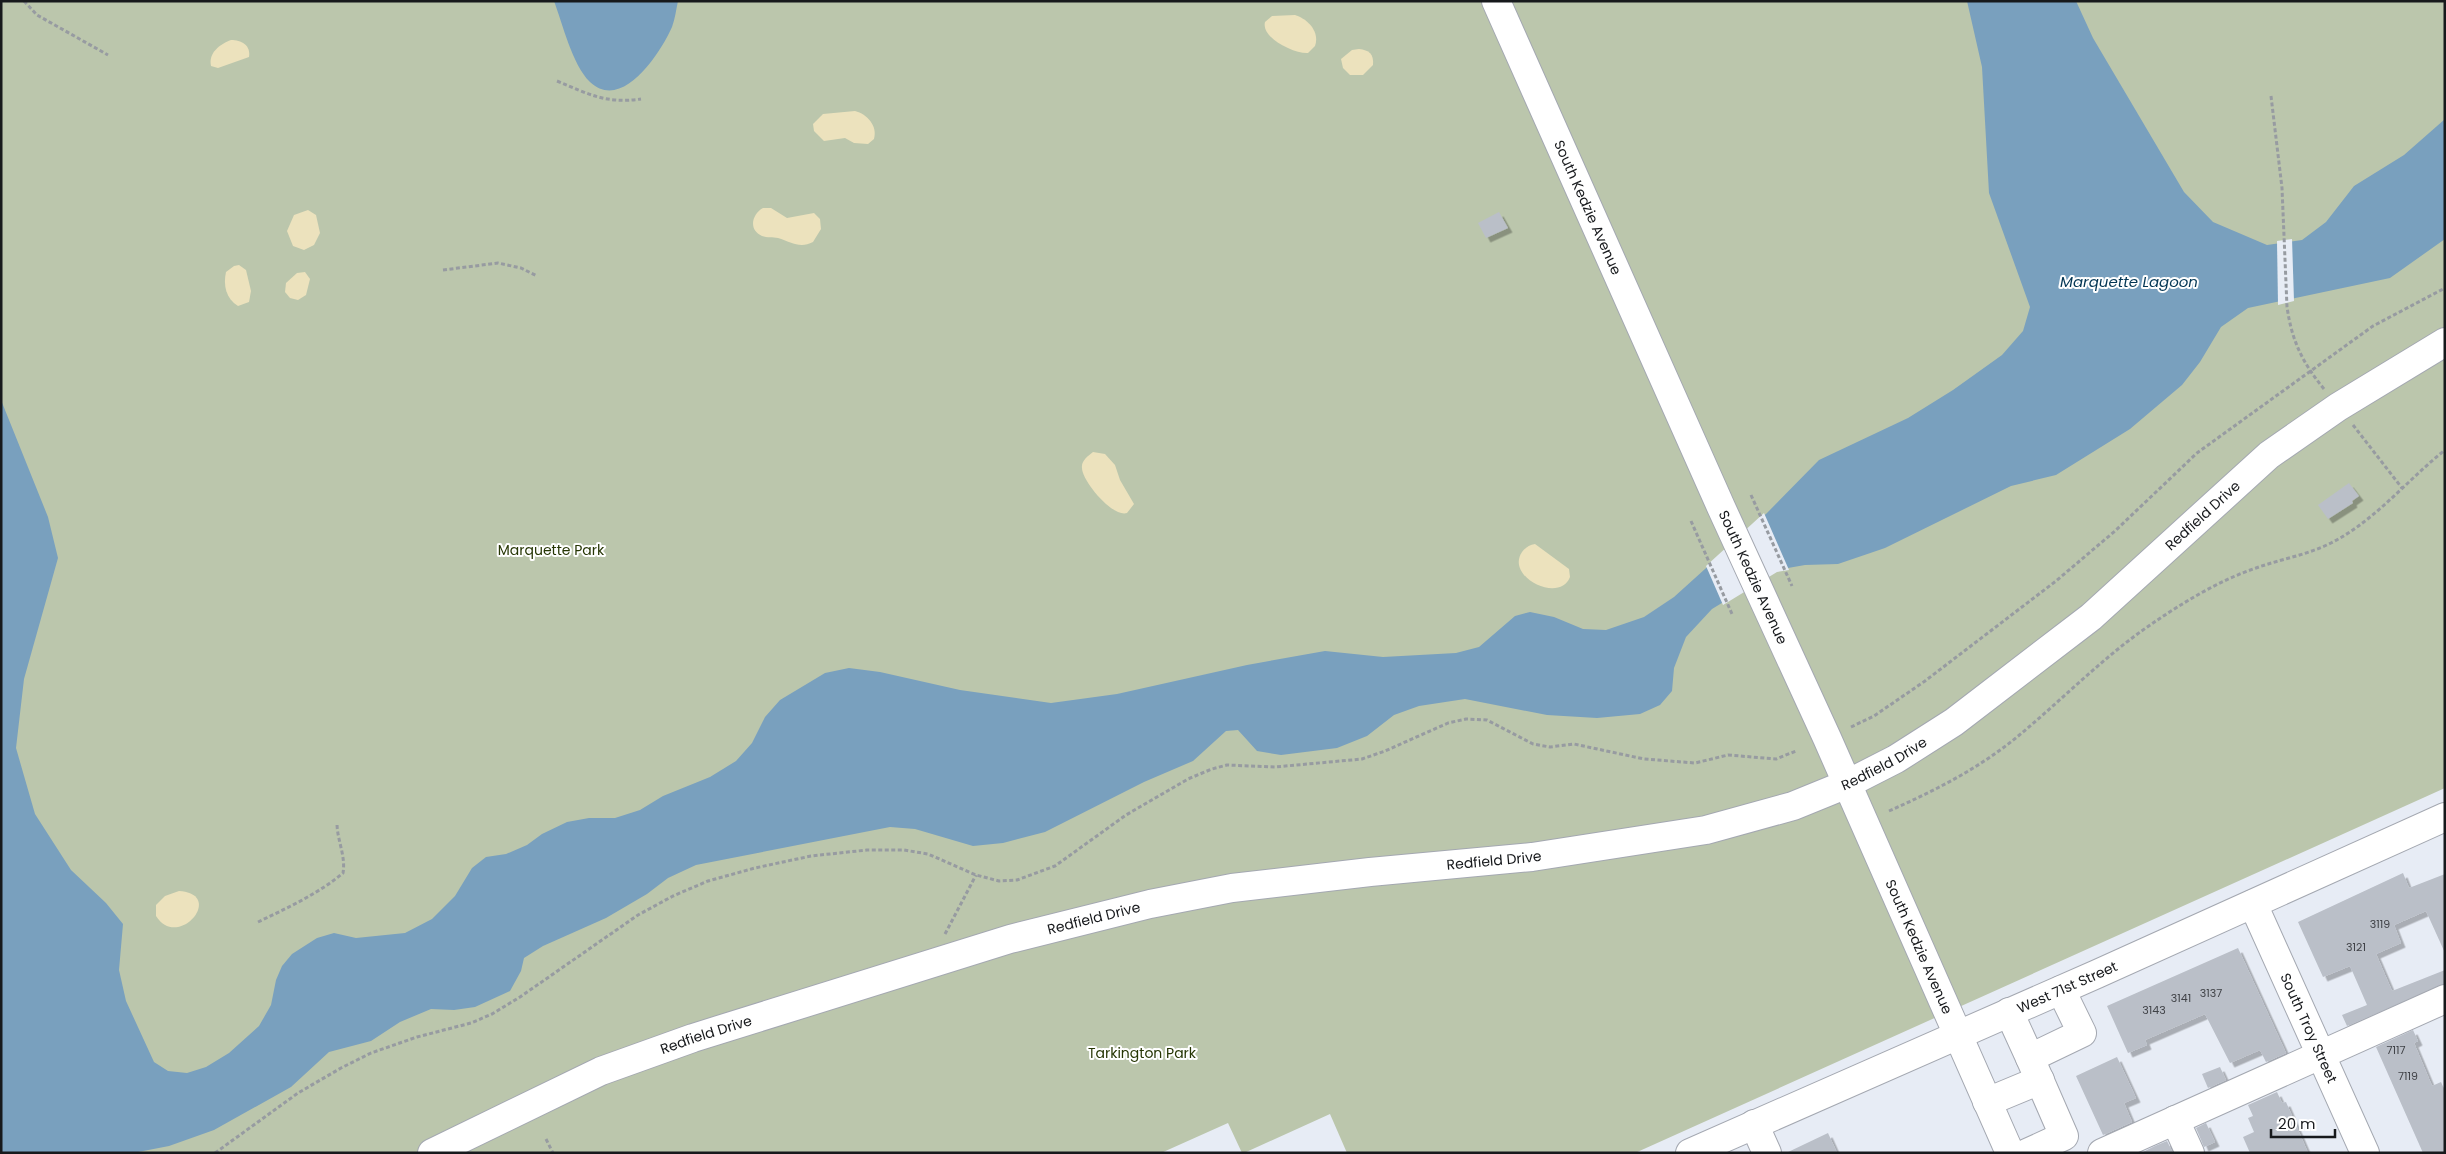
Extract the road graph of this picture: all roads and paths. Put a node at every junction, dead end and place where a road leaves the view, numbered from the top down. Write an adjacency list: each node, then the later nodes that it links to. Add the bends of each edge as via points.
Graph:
1 (24, 1): 3 (path, via 36,15)
2 (1496, 1): 22 (main road, South Kedzie Avenue)
3 (108, 55)
4 (557, 81): 6 (path, via 603,100 621,102)
5 (2271, 96): 11 (path, via 2282,188 2286,307 2294,343)
6 (641, 98)
7 (443, 270): 8 (path, via 498,262)
8 (537, 276)
9 (2445, 288): 11 (path, via 2373,326)
10 (2445, 342): 22 (main road, Redfield Drive, via 2380,380 2269,455 2090,617 2011,680 1904,754)
11 (2310, 372): 12 (path); 20 (path, via 2197,453 2116,531 1926,682 1874,716)
12 (2324, 390)
13 (2350, 422): 15 (path)
14 (2445, 450): 15 (path)
15 (2402, 488): 23 (path, via 2375,514 2331,543 2254,568 2151,624 1985,761)
16 (1751, 495): 18 (path)
17 (1691, 521): 19 (path)
18 (1792, 586)
19 (1732, 614)
20 (1850, 727)
21 (1796, 750): 26 (path, via 1776,759 1728,755 1695,762 1644,759 1574,744 1550,747 1533,744 1487,720 1466,719 1448,723 1362,758 1275,767 1227,765 1212,769 1188,779 1126,815 1055,866 1017,880 999,881)
22 (1847, 784): 29 (main road, Redfield Drive, via 1784,809 1706,830 1532,857 1232,888 1141,906); 33 (main road, South Kedzie Avenue)
23 (1890, 811)
24 (2445, 817): 27 (main road, West 71st Street)
25 (337, 823): 28 (path, via 343,873 297,903)
26 (976, 875): 29 (path); 40 (path, via 928,854 867,850 811,856 708,881 638,915 492,1014 398,1044 341,1068 298,1093)
27 (2253, 904): 30 (main road, West 71st Street); 34 (main road, South Troy Street)
28 (258, 922)
29 (930, 963): 41 (main road, Redfield Drive, via 693,1038 601,1071)
30 (2061, 990): 32 (main road, West 71st Street); 35 (main road, via 2082,1033)
31 (2445, 999): 34 (main road)
32 (2009, 1012): 33 (main road, West 71st Street); 35 (main road)
33 (1957, 1034): 36 (main road, South Kedzie Avenue); 38 (main road, West 71st Street)
34 (2321, 1054): 37 (main road); 49 (main road, South Troy Street)
35 (2035, 1069): 36 (main road); 46 (main road, via 2064,1136)
36 (1987, 1102): 45 (main road, South Kedzie Avenue)
37 (2175, 1120): 47 (main road); 48 (main road)
38 (1754, 1124): 43 (main road, West 71st Street); 44 (main road)
39 (546, 1139): 42 (path)
40 (215, 1153)
41 (432, 1153)
42 (553, 1153)
43 (1690, 1153)
44 (1767, 1153)
45 (2010, 1153)
46 (2027, 1153)
47 (2102, 1153)
48 (2190, 1153)
49 (2365, 1153)

